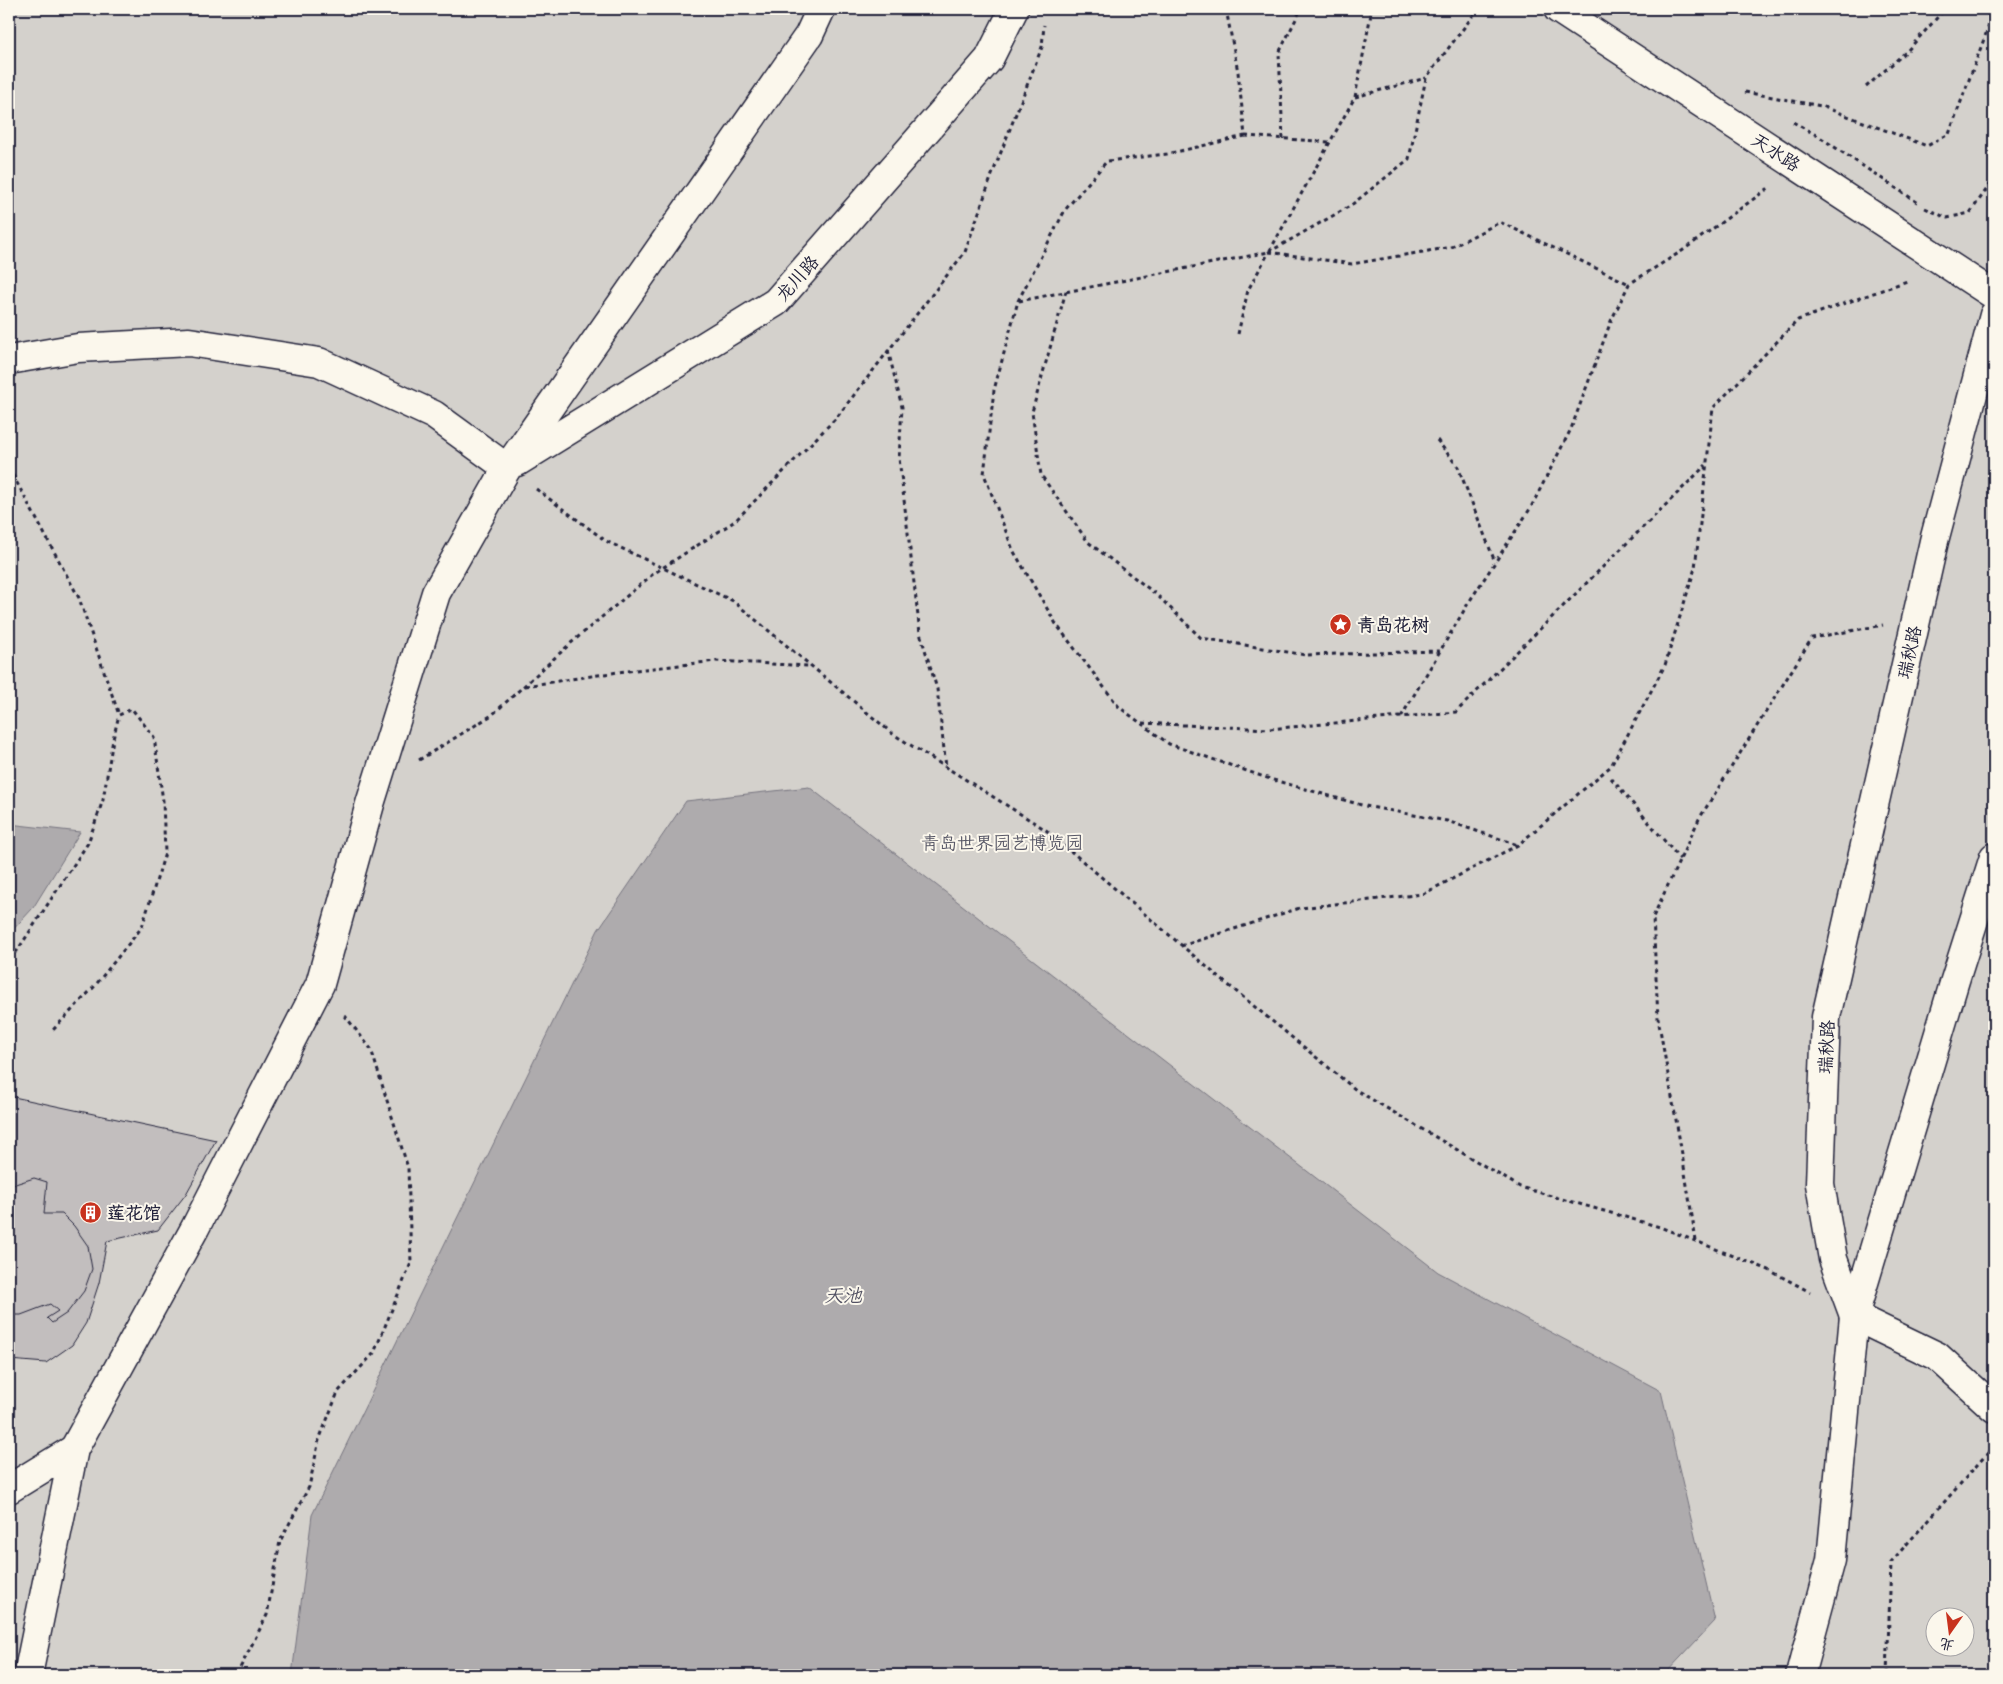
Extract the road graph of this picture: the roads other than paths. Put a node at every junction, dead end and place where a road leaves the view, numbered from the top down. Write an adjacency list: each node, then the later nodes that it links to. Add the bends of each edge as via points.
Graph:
1 (821, 9): 7 (street, via 808,35)
2 (1014, 9): 7 (street, 龙川路, via 989,59 776,302)
3 (1558, 9): 4 (street, 天水路)
4 (1994, 294)
5 (1994, 315): 9 (street, 瑞秋路, via 1934,542 1826,1017 1820,1184 1833,1259)
6 (9, 360): 7 (street, via 78,348 189,342 318,362 434,415)
7 (507, 468): 11 (street, via 436,592 370,804 320,984 195,1228)
8 (1994, 858): 9 (street)
9 (1854, 1316): 10 (street, via 1937,1356); 14 (street, via 1831,1560)
10 (1994, 1408)
11 (74, 1449): 12 (street); 13 (street)
12 (9, 1489)
13 (28, 1675)
14 (1800, 1675)

